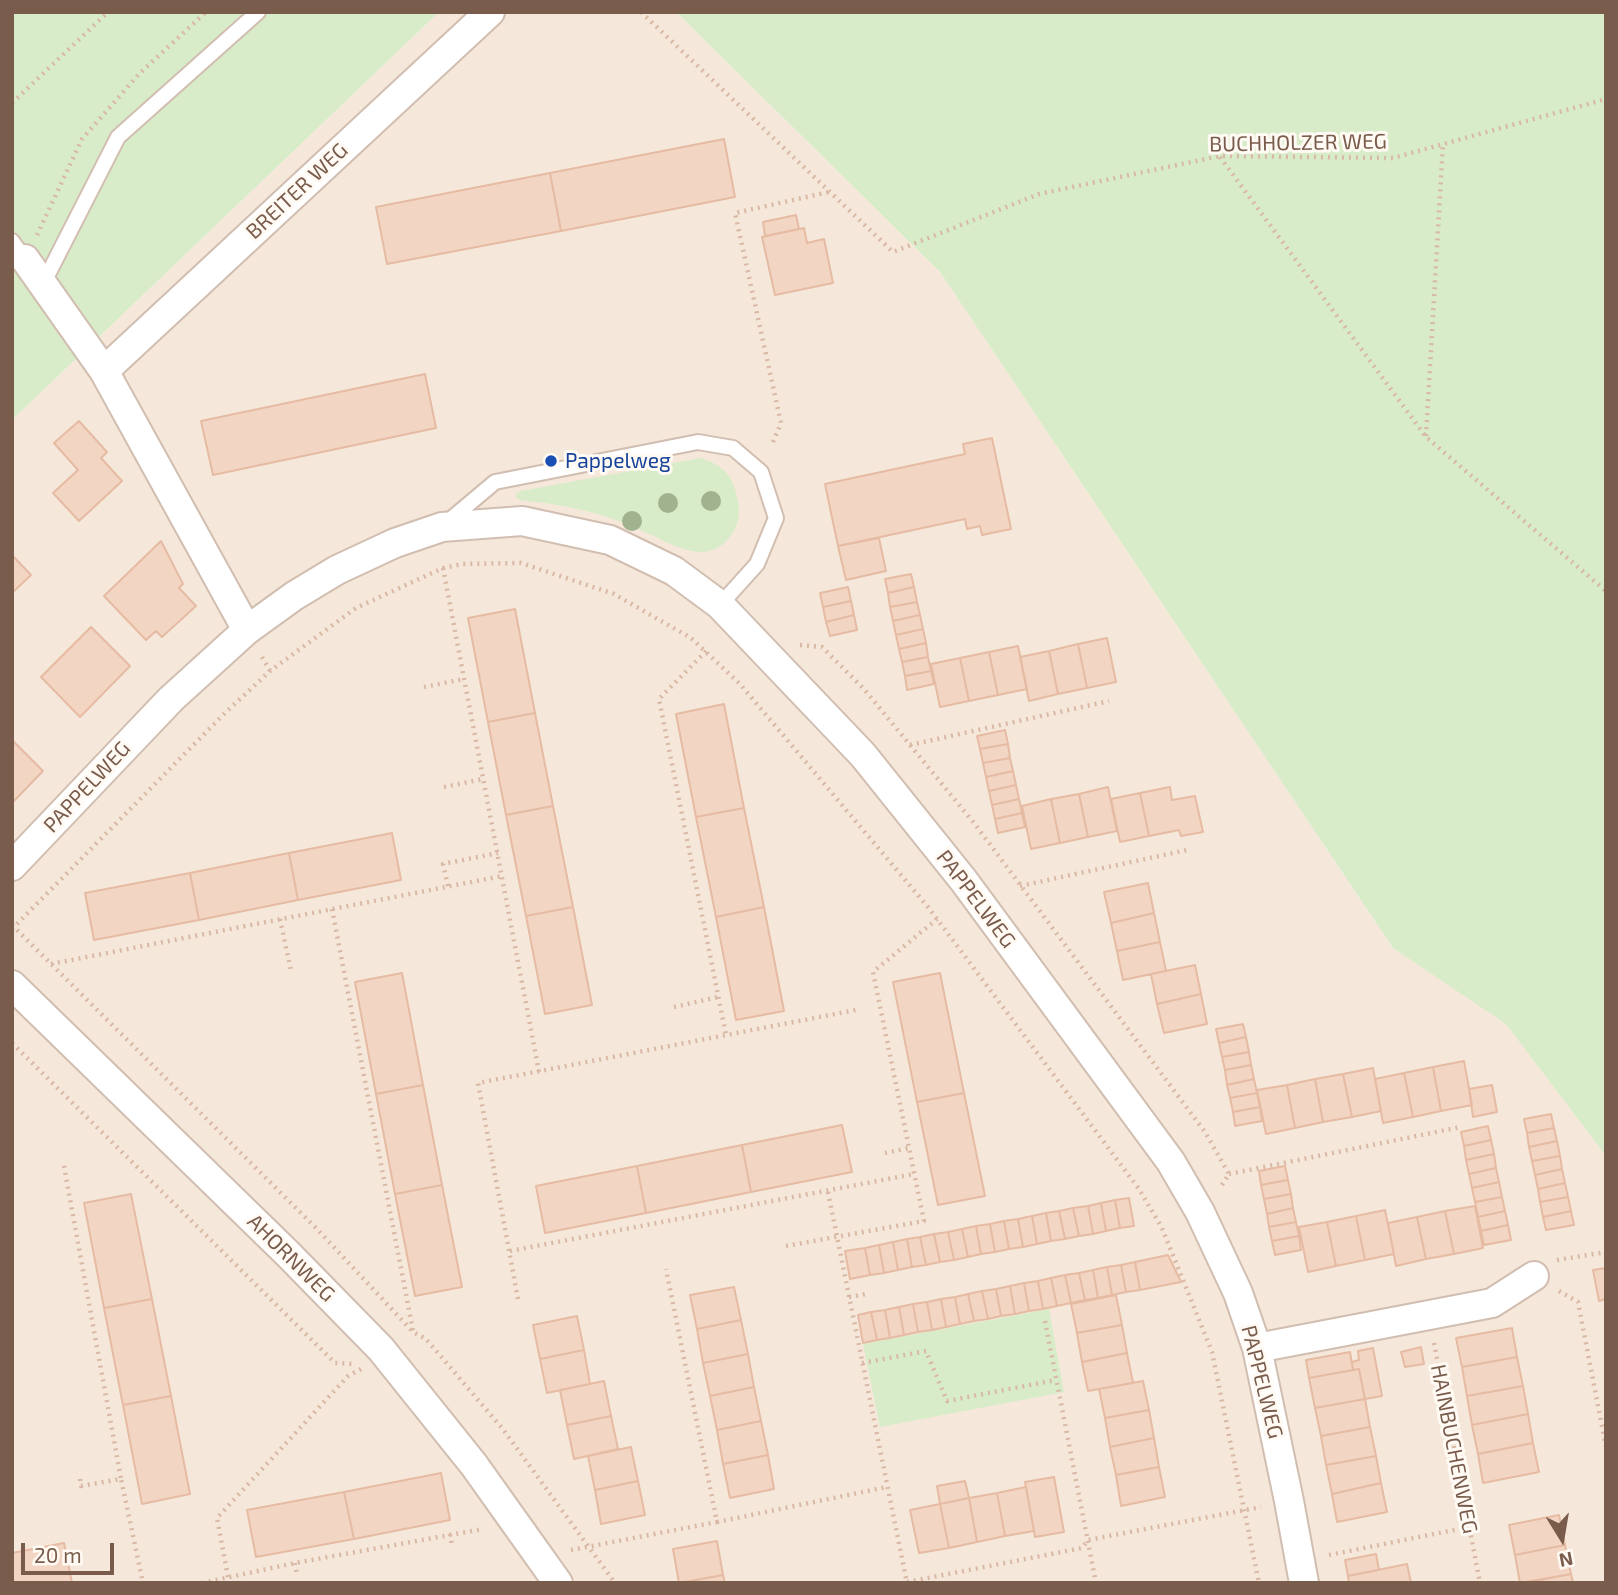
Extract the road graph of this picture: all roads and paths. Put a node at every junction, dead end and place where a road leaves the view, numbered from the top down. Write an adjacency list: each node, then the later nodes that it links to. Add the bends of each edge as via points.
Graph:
1 (108, 12): 6 (path)
2 (258, 12): 11 (lane, via 118,137)
3 (490, 12): 12 (street, BREITER WEG)
4 (641, 12): 9 (path)
5 (1606, 99): 7 (path, BUCHHOLZER WEG)
6 (12, 103)
7 (1443, 144): 8 (path, BUCHHOLZER WEG, via 1393,158); 13 (path)
8 (1220, 156): 9 (path, BUCHHOLZER WEG, via 1039,194 893,251); 13 (path)
9 (830, 192): 14 (path, via 736,213 781,423)
10 (19, 250): 11 (street)
11 (43, 284): 12 (street)
12 (104, 371): 19 (street)
13 (1426, 437): 17 (path)
14 (773, 442)
15 (442, 527): 18 (street, PAPPELWEG, via 522,521 610,540 674,571); 18 (lane, PAPPELWEG, via 495,482 698,442 733,448 761,472 776,518 757,564); 19 (street, PAPPELWEG, via 337,570)
16 (443, 568): 21 (path, via 521,563 614,594 691,638); 22 (path); 36 (path, via 356,608 270,671)
17 (1606, 591)
18 (720, 605): 20 (street, PAPPELWEG)
19 (247, 630): 29 (street, PAPPELWEG, via 171,699)
20 (752, 639): 24 (path, via 822,648 910,745); 65 (street, PAPPELWEG, via 863,755 964,881 1171,1162 1238,1293)
21 (706, 652): 35 (path, via 740,684); 40 (path, via 659,699)
22 (464, 679): 23 (path); 25 (path)
23 (424, 687)
24 (1109, 701)
25 (483, 779): 26 (path); 28 (path)
26 (444, 787)
27 (1187, 850): 32 (path, PAPPELWEG)
28 (498, 853): 30 (path); 31 (path, via 443,864)
29 (12, 866)
30 (502, 876): 31 (path); 45 (path)
31 (447, 886): 33 (path)
32 (1020, 886)
33 (332, 909): 34 (path); 64 (path)
34 (280, 919): 37 (path); 38 (path)
35 (937, 919): 47 (path, via 873,972); 73 (path, via 1139,1189 1162,1228 1212,1352)
36 (12, 929)
37 (50, 965)
38 (291, 971)
39 (12, 985): 75 (street, AHORNWEG, via 381,1349)
40 (718, 998): 41 (path); 43 (path)
41 (674, 1007)
42 (856, 1010): 43 (path)
43 (726, 1035): 45 (path)
44 (12, 1043): 84 (path, via 334,1363 369,1364 348,1376 217,1518)
45 (539, 1072): 55 (path, via 478,1083)
46 (1461, 1128): 51 (path)
47 (909, 1148): 48 (path); 50 (path)
48 (885, 1153)
49 (64, 1166): 70 (path)
50 (914, 1174): 52 (path); 53 (path, via 923,1221)
51 (1229, 1174)
52 (828, 1192): 53 (path); 55 (path)
53 (837, 1237): 54 (path); 60 (path)
54 (786, 1246)
55 (510, 1251): 61 (path)
56 (1606, 1252): 58 (path)
57 (666, 1269): 74 (path)
58 (1539, 1269): 62 (street, via 1492,1303); 68 (path, via 1578,1302)
59 (866, 1294): 60 (path)
60 (849, 1297): 66 (path)
61 (519, 1299)
62 (1429, 1315): 65 (street); 76 (path, HAINBUCHENWEG)
63 (1045, 1321): 67 (path)
64 (413, 1332)
65 (1257, 1348): 72 (street, PAPPELWEG)
66 (862, 1363): 67 (path, via 926,1351 947,1401); 71 (path)
67 (1056, 1380): 78 (path)
68 (1606, 1447)
69 (80, 1479): 70 (path, via 82,1486)
70 (121, 1479): 86 (path)
71 (887, 1487): 74 (path); 85 (path)
72 (1289, 1501): 73 (path); 82 (street, PAPPELWEG)
73 (1244, 1510): 78 (path); 90 (path)
74 (717, 1522): 80 (path)
75 (516, 1523): 77 (path); 80 (street, AHORNWEG)
76 (1469, 1527): 82 (path); 91 (path, HAINBUCHENWEG)
77 (450, 1534): 79 (path); 81 (path)
78 (1088, 1541): 85 (path, via 1082,1548); 89 (path)
79 (452, 1546)
80 (539, 1558): 88 (street, AHORNWEG)
81 (295, 1563): 83 (path); 84 (path)
82 (1301, 1572)
83 (296, 1575)
84 (229, 1578): 87 (path)
85 (907, 1582)
86 (143, 1583)
87 (202, 1583)
88 (558, 1583)
89 (1096, 1583)
90 (1259, 1583)
91 (1480, 1583)

